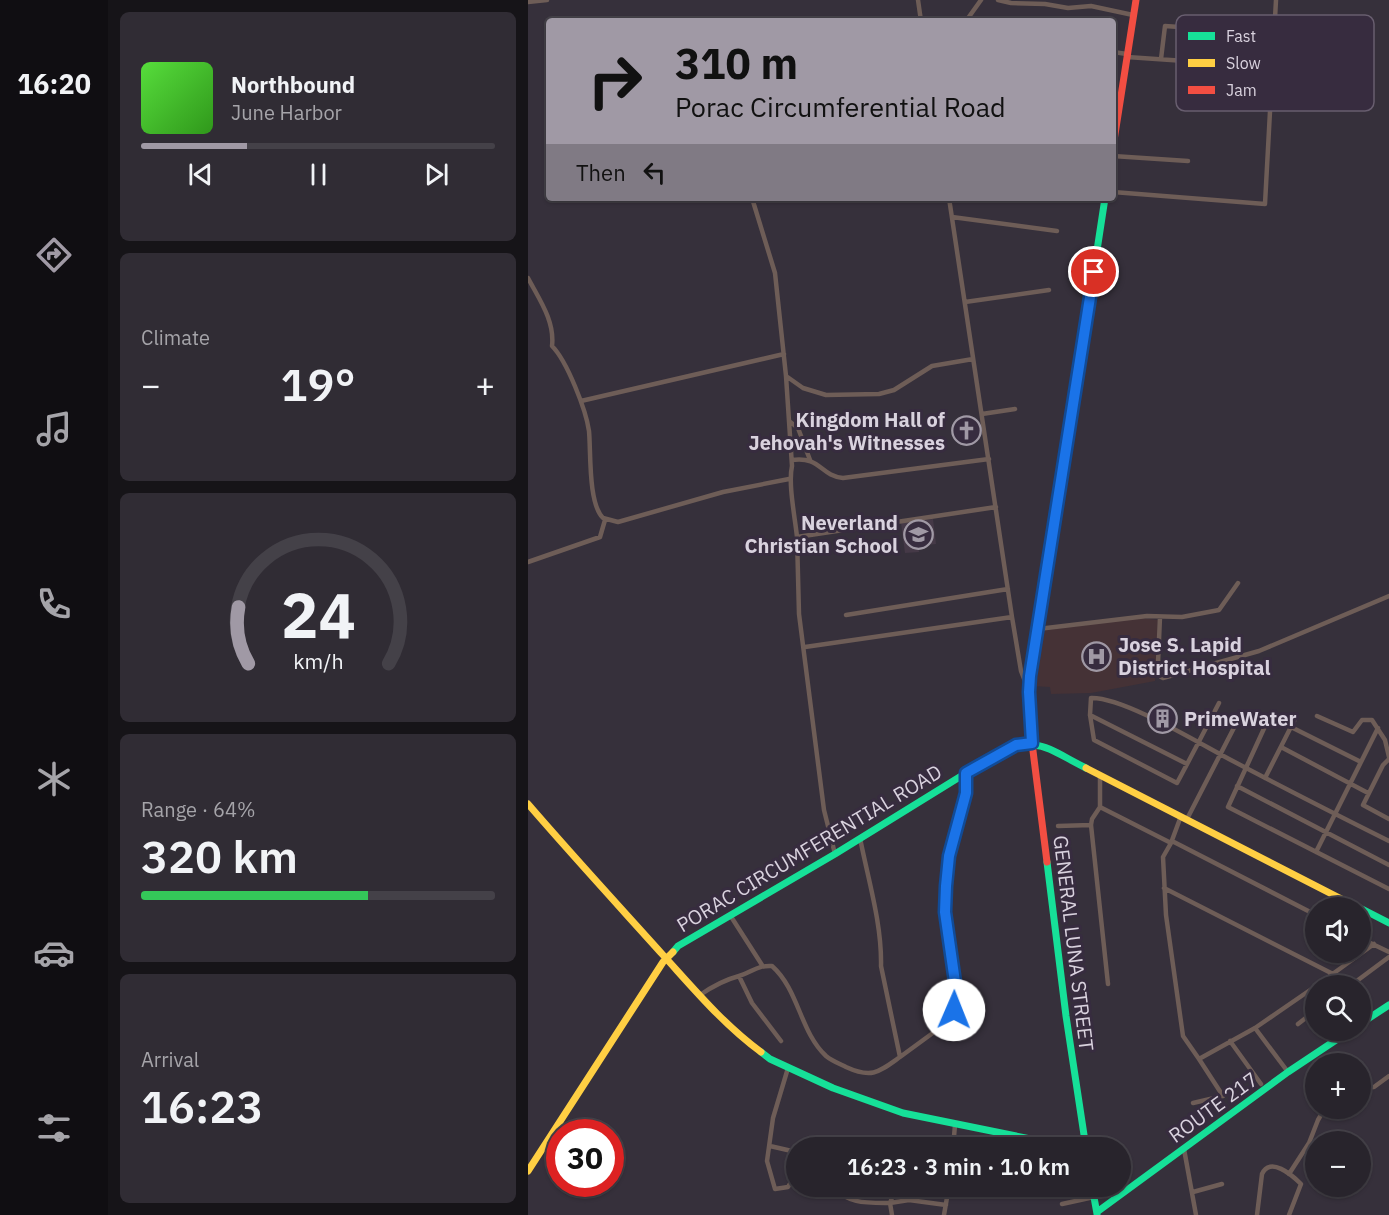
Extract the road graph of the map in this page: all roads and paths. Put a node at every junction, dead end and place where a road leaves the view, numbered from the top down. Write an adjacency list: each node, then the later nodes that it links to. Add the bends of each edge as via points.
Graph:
1 (547, 0): 8 (street)
2 (918, 0): 12 (street)
3 (981, 0): 13 (street)
4 (998, 0): 9 (street)
5 (1077, 0): 9 (street)
6 (1136, 0): 10 (main road)
7 (1276, 0): 11 (street)
8 (528, 2)
9 (1080, 6): 10 (street)
10 (1133, 15): 16 (main road)
11 (1275, 15)
12 (921, 18)
13 (968, 18)
14 (1176, 27): 17 (street, via 1165,26)
15 (1116, 53): 16 (street)
16 (1127, 56): 17 (street); 20 (main road)
17 (1161, 59): 18 (street)
18 (1176, 60)
19 (1270, 111): 23 (street, via 1265,204)
20 (1116, 124)
21 (1116, 156): 22 (street)
22 (1188, 161)
23 (1116, 192)
24 (753, 201): 32 (street, via 775,273)
25 (949, 201): 27 (street)
26 (1105, 201): 53 (main road, GENERAL LUNA STREET)
27 (952, 217): 28 (street); 31 (street)
28 (1057, 231)
29 (528, 278): 35 (street, via 549,318 552,346 562,357)
30 (1049, 290): 31 (street)
31 (965, 302): 33 (street)
32 (784, 354): 34 (street); 35 (street)
33 (973, 359): 34 (street, via 932,366 894,390 879,394 826,395 803,388); 37 (street)
34 (786, 376): 38 (street)
35 (581, 401): 44 (street, via 589,430 596,507)
36 (1015, 410): 37 (street)
37 (982, 414): 39 (street)
38 (789, 421): 40 (street); 41 (street, via 798,428)
39 (988, 459): 41 (street, via 843,478); 43 (street)
40 (792, 460): 41 (street); 42 (street)
41 (810, 460)
42 (789, 479): 44 (street, via 723,492 618,522); 45 (street)
43 (996, 507): 45 (street); 48 (street)
44 (606, 520): 46 (street, via 600,537)
45 (797, 537): 54 (street, via 799,614)
46 (528, 562)
47 (1238, 583): 52 (street, via 1219,610 1182,618)
48 (1008, 589): 50 (street); 51 (street)
49 (1389, 596): 52 (street, via 1259,651 1163,678 1158,663)
50 (846, 615)
51 (1012, 617): 54 (street); 55 (street, via 1021,671)
52 (1160, 617): 53 (street)
53 (1038, 629): 55 (main road, GENERAL LUNA STREET)
54 (805, 647): 90 (street, via 824,810)
55 (1029, 692): 64 (main road, GENERAL LUNA STREET)
56 (1219, 703): 65 (street)
57 (1090, 716): 65 (street, via 1091,698 1102,698); 70 (street); 70 (street, via 1094,740 1177,783)
58 (1317, 716): 63 (street, via 1353,732 1367,719)
59 (1296, 717): 62 (street)
60 (1239, 718): 67 (street)
61 (1267, 722): 71 (street)
62 (1291, 727): 66 (street); 69 (street)
63 (1378, 728): 68 (street); 69 (street)
64 (1032, 743): 72 (main road, PORAC CIRCUMFERENTIAL ROAD, via 1016,745); 73 (main road); 131 (main road, GENERAL LUNA STREET)
65 (1198, 743): 67 (street); 70 (street)
66 (1281, 747): 74 (street); 75 (street)
67 (1221, 755): 71 (street); 81 (street)
68 (1389, 758): 77 (street)
69 (1361, 762): 75 (street)
70 (1187, 764)
71 (1246, 768): 74 (street); 76 (street)
72 (966, 773): 86 (main road, PORAC CIRCUMFERENTIAL ROAD); 119 (street, via 966,793 949,856 946,886 945,912 956,989 954,1010 941,1027)
73 (1100, 775): 79 (street); 81 (main road)
74 (1265, 778): 80 (street)
75 (1350, 783): 77 (street); 80 (street)
76 (1237, 786): 85 (street); 89 (street, via 1228,807)
77 (1368, 793): 82 (street, via 1363,806)
78 (528, 804): 103 (main road)
79 (1100, 807): 83 (street); 88 (street)
80 (1335, 813): 85 (street); 87 (street)
81 (1184, 818): 88 (street); 94 (main road)
82 (1389, 819)
83 (1091, 825): 84 (street); 108 (street)
84 (1058, 826)
85 (1326, 832): 89 (street); 91 (street)
86 (860, 838): 90 (main road, PORAC CIRCUMFERENTIAL ROAD); 119 (street)
87 (1389, 841)
88 (1171, 842): 92 (street, via 1163,857); 95 (street)
89 (1316, 852): 93 (street)
90 (835, 854): 97 (main road, PORAC CIRCUMFERENTIAL ROAD)
91 (1389, 865)
92 (1164, 888): 105 (street); 120 (street, via 1183,1036)
93 (1389, 890)
94 (1338, 897)
95 (1305, 909)
96 (1371, 914): 98 (main road)
97 (730, 915): 103 (main road, PORAC CIRCUMFERENTIAL ROAD, via 689,938); 104 (street)
98 (1389, 923)
99 (1371, 944): 100 (street)
100 (1374, 945): 101 (street); 105 (street)
101 (1389, 952)
102 (1389, 957): 106 (street)
103 (666, 958): 110 (main road); 135 (main road, PORAC CIRCUMFERENTIAL ROAD)
104 (762, 966): 107 (street); 119 (street, via 772,966 788,983 812,1036 828,1057 872,1074)
105 (1333, 974)
106 (1365, 975)
107 (740, 976): 110 (street, via 727,978); 116 (street, via 758,1012)
108 (1108, 984)
109 (1305, 994): 115 (street)
110 (700, 995): 121 (main road, via 743,1039)
111 (1389, 1005): 112 (main road)
112 (1371, 1017)
113 (1305, 1019): 114 (street)
114 (1298, 1024)
115 (1255, 1028): 117 (street); 122 (street)
116 (781, 1041)
117 (1230, 1041): 120 (street); 124 (street)
118 (1334, 1041): 122 (main road, ROUTE 217)
119 (900, 1057)
120 (1199, 1059): 126 (street, via 1223,1096)
121 (788, 1068): 128 (main road, via 884,1107); 132 (street, via 773,1118)
122 (1288, 1072): 133 (main road, ROUTE 217)
123 (1389, 1076): 125 (street)
124 (1261, 1084)
125 (1371, 1087)
126 (1193, 1103)
127 (1319, 1119): 136 (street)
128 (955, 1125): 129 (street); 130 (main road)
129 (954, 1137)
130 (1018, 1137)
131 (1084, 1137)
132 (770, 1146): 134 (street); 138 (street, via 767,1161 773,1188)
133 (1184, 1149): 139 (street); 147 (main road, ROUTE 217)
134 (786, 1150)
135 (528, 1171)
136 (1290, 1174): 151 (street, via 1277,1167 1264,1169); 152 (street, via 1301,1184)
137 (1222, 1184): 139 (street)
138 (786, 1188)
139 (1193, 1192): 150 (street)
140 (845, 1197): 144 (street, via 859,1203)
141 (892, 1197): 144 (street)
142 (947, 1197): 146 (street)
143 (1094, 1197): 145 (street); 147 (main road)
144 (890, 1203): 146 (street, via 909,1200); 148 (street)
145 (1062, 1204)
146 (946, 1205): 149 (street)
147 (1097, 1213)
148 (892, 1215)
149 (944, 1215)
150 (1196, 1215)
151 (1257, 1215)
152 (1289, 1215)

